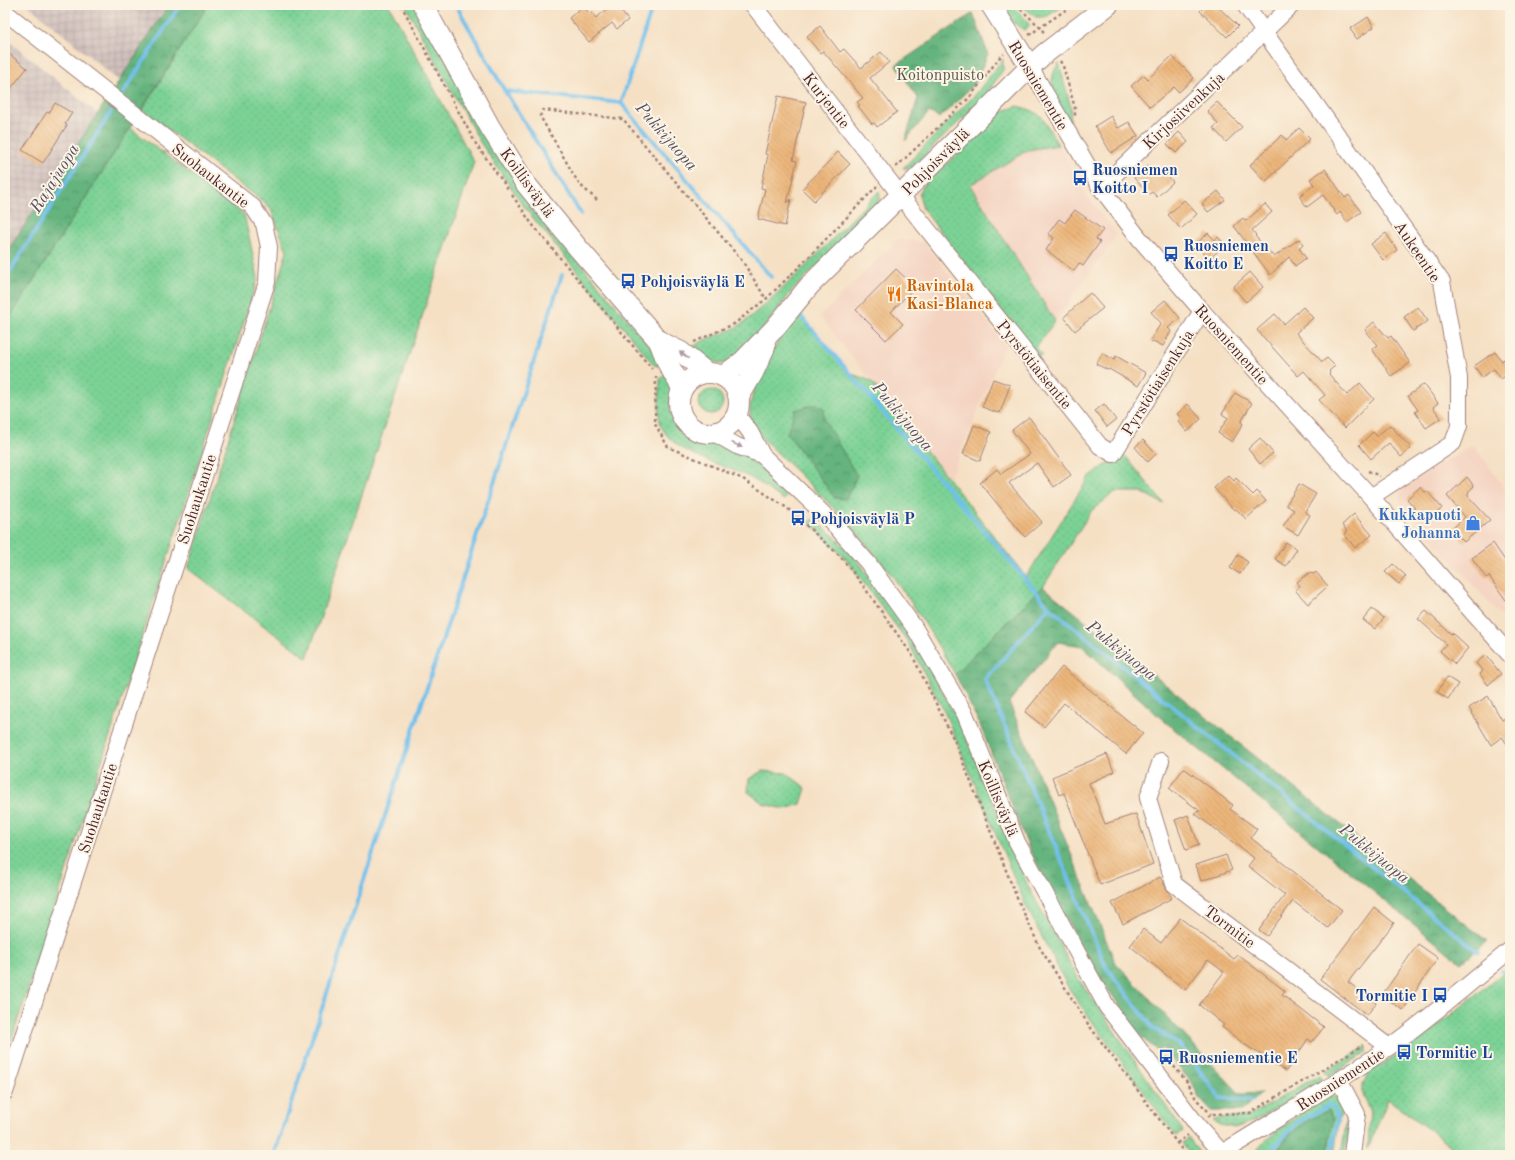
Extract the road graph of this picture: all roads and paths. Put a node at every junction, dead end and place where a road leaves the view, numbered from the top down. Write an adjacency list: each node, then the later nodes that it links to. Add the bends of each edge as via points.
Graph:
1 (401, 5): 24 (path, via 476,144 532,224)
2 (423, 5): 24 (main road, Koillisväylä, via 490,127 525,183 659,341)
3 (753, 5): 17 (street, Kurjentie)
4 (991, 5): 13 (main road, Ruosniementie)
5 (1016, 5): 11 (path)
6 (1073, 5): 11 (path)
7 (1108, 5): 14 (main road, Pohjoisväylä)
8 (1245, 5): 12 (street, Aukeentie)
9 (1292, 5): 12 (street, Kirjosiivenkuja)
10 (5, 12): 38 (street, Suohaukantie, via 253,207 264,224 269,247 267,282)
11 (1040, 27): 13 (path); 14 (path)
12 (1265, 32): 18 (street, Kirjosiivenkuja); 32 (street, Aukeentie, via 1442,282 1459,378 1459,426 1453,443)
13 (1015, 44): 15 (main road, Ruosniementie); 17 (path, via 999,58 970,97)
14 (1052, 47): 15 (main road, Pohjoisväylä); 16 (path, via 1063,66 1075,108)
15 (1030, 67): 18 (street, Ruosniementie); 19 (main road, Pohjoisväylä)
16 (1075, 120)
17 (886, 177): 19 (street, Kurjentie); 21 (path)
18 (1100, 187): 22 (street, Ruosniementie)
19 (901, 196): 23 (main road, Pohjoisväylä, via 810,285); 29 (street, Pyrstötiaisentie, via 1100,446)
20 (597, 200): 21 (path, via 579,184 540,116 544,110 623,119 743,262)
21 (766, 299): 24 (path, via 734,324 688,345)
22 (1202, 311): 29 (street, Pyrstötiaisenkuja); 33 (street, Ruosniementie)
23 (774, 329): 25 (main road, Pohjoisväylä, via 743,361); 27 (main road, Pohjoisväylä)
24 (669, 363): 25 (main road, Koillisväylä, one-way to 24); 26 (main road); 45 (path, via 655,424 668,447 743,479 787,508 840,556 862,584 912,655 955,742 1016,898 1040,948 1088,1024)
25 (715, 374): 26 (main road, via 697,374); 27 (main road, via 730,381 736,388)
26 (682, 388): 28 (main road, via 678,404 684,420 697,431)
27 (738, 406): 28 (main road, via 731,424); 30 (street, Koillisväylä)
28 (714, 433): 30 (street, Koillisväylä, one-way to 30, via 737,446)
29 (1113, 454)
30 (762, 455): 44 (street, Koillisväylä, via 832,522 868,563 914,627 964,714 1017,842 1107,1007)
31 (1365, 470): 32 (path, via 1379,475)
32 (1390, 484): 33 (street, Aukeentie)
33 (1371, 497): 34 (street, Ruosniementie)
34 (1510, 655)
35 (1161, 760): 37 (street, Tormitie, via 1148,798 1174,884)
36 (1510, 950): 37 (street, Ruosniementie, via 1462,990)
37 (1383, 1042): 41 (street, Ruosniementie); 43 (path, via 1250,1113)
38 (20, 1044): 40 (street); 42 (street, Suohaukantie)
39 (1166, 1057): 43 (path, via 1188,1083 1196,1099)
40 (5, 1065)
41 (1339, 1080): 46 (street, Ruosniementie); 48 (street, via 1358,1114)
42 (5, 1092)
43 (1211, 1114): 44 (path)
44 (1198, 1126): 45 (path); 46 (street, Koillisväylä)
45 (1177, 1143): 47 (path)
46 (1223, 1154)
47 (1186, 1155)
48 (1352, 1155)

